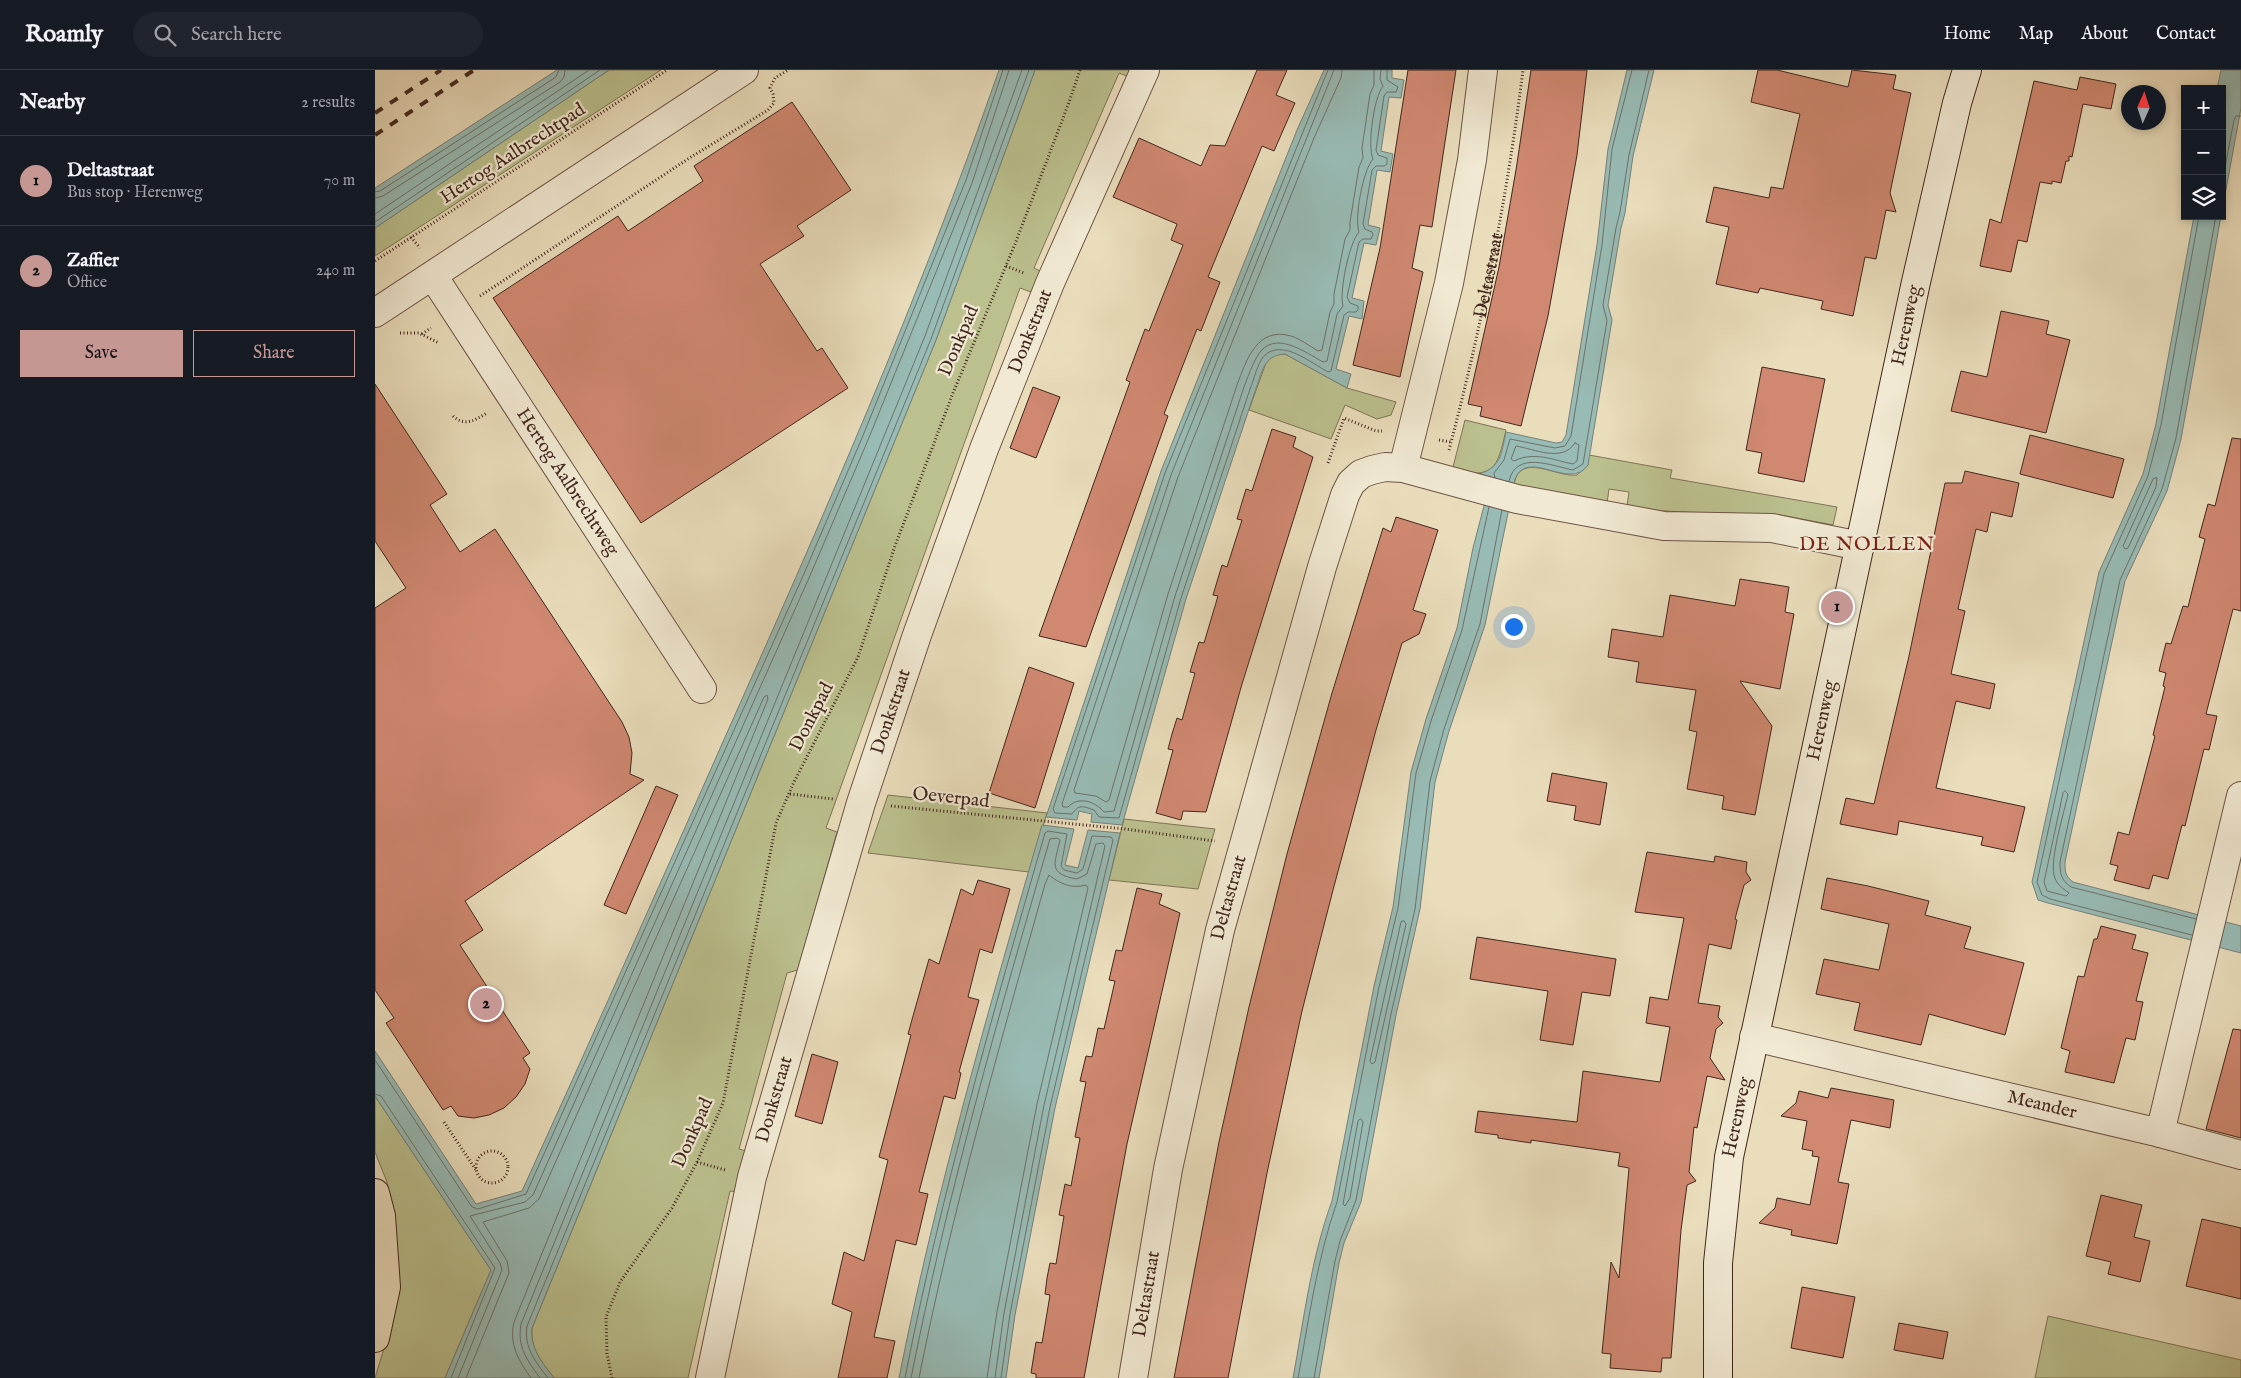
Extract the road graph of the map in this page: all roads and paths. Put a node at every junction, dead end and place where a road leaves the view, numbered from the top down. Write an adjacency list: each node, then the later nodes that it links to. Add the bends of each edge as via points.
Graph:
1 (667, 70): 9 (path, Hertog Aalbrechtpad)
2 (744, 70): 10 (street)
3 (788, 70): 11 (path, via 773,81 774,103 768,110)
4 (1080, 70): 21 (path, Donkpad, via 895,546 858,657)
5 (1145, 70): 23 (street, Donkstraat, via 1050,283 984,449)
6 (1483, 70): 17 (street, Deltastraat, via 1472,160 1449,283)
7 (1523, 70): 18 (path, Deltastraat, via 1513,146)
8 (1967, 70): 19 (street, Herenweg, via 1920,263)
9 (375, 260)
10 (433, 276): 12 (street); 15 (street, Hertog Aalbrechtweg)
11 (481, 295)
12 (375, 313)
13 (394, 334): 14 (path, via 419,333)
14 (441, 345)
15 (511, 398): 16 (path, via 474,421 462,422); 20 (street, Hertog Aalbrechtweg)
16 (453, 416)
17 (1403, 468): 18 (street, Deltastraat); 35 (street, Deltastraat, via 1372,470 1351,483 1322,566 1220,930 1168,1170)
18 (1453, 483): 19 (street, via 1517,499 1664,526 1773,528)
19 (1860, 546): 26 (street, Herenweg)
20 (702, 689)
21 (790, 794): 23 (path, Oeverpad); 33 (path, Donkpad, via 777,823 723,1103 672,1208 620,1282 606,1317 607,1354)
22 (2241, 796): 25 (street)
23 (861, 803): 24 (path, Oeverpad); 34 (street, Donkstraat, via 752,1177)
24 (1216, 841)
25 (2230, 882): 28 (street, via 2214,907)
26 (1754, 1037): 28 (street, Meander); 36 (street, Herenweg, via 1729,1156 1721,1224)
27 (445, 1122): 30 (path)
28 (2160, 1133): 29 (street, Meander)
29 (2241, 1155)
30 (476, 1171): 30 (path, via 479,1157 493,1151 502,1155 507,1165 506,1176 497,1182 487,1183)
31 (375, 1193): 32 (highway, via 381,1216 386,1287)
32 (375, 1338)
33 (612, 1378)
34 (710, 1378)
35 (1133, 1378)
36 (1718, 1378)

